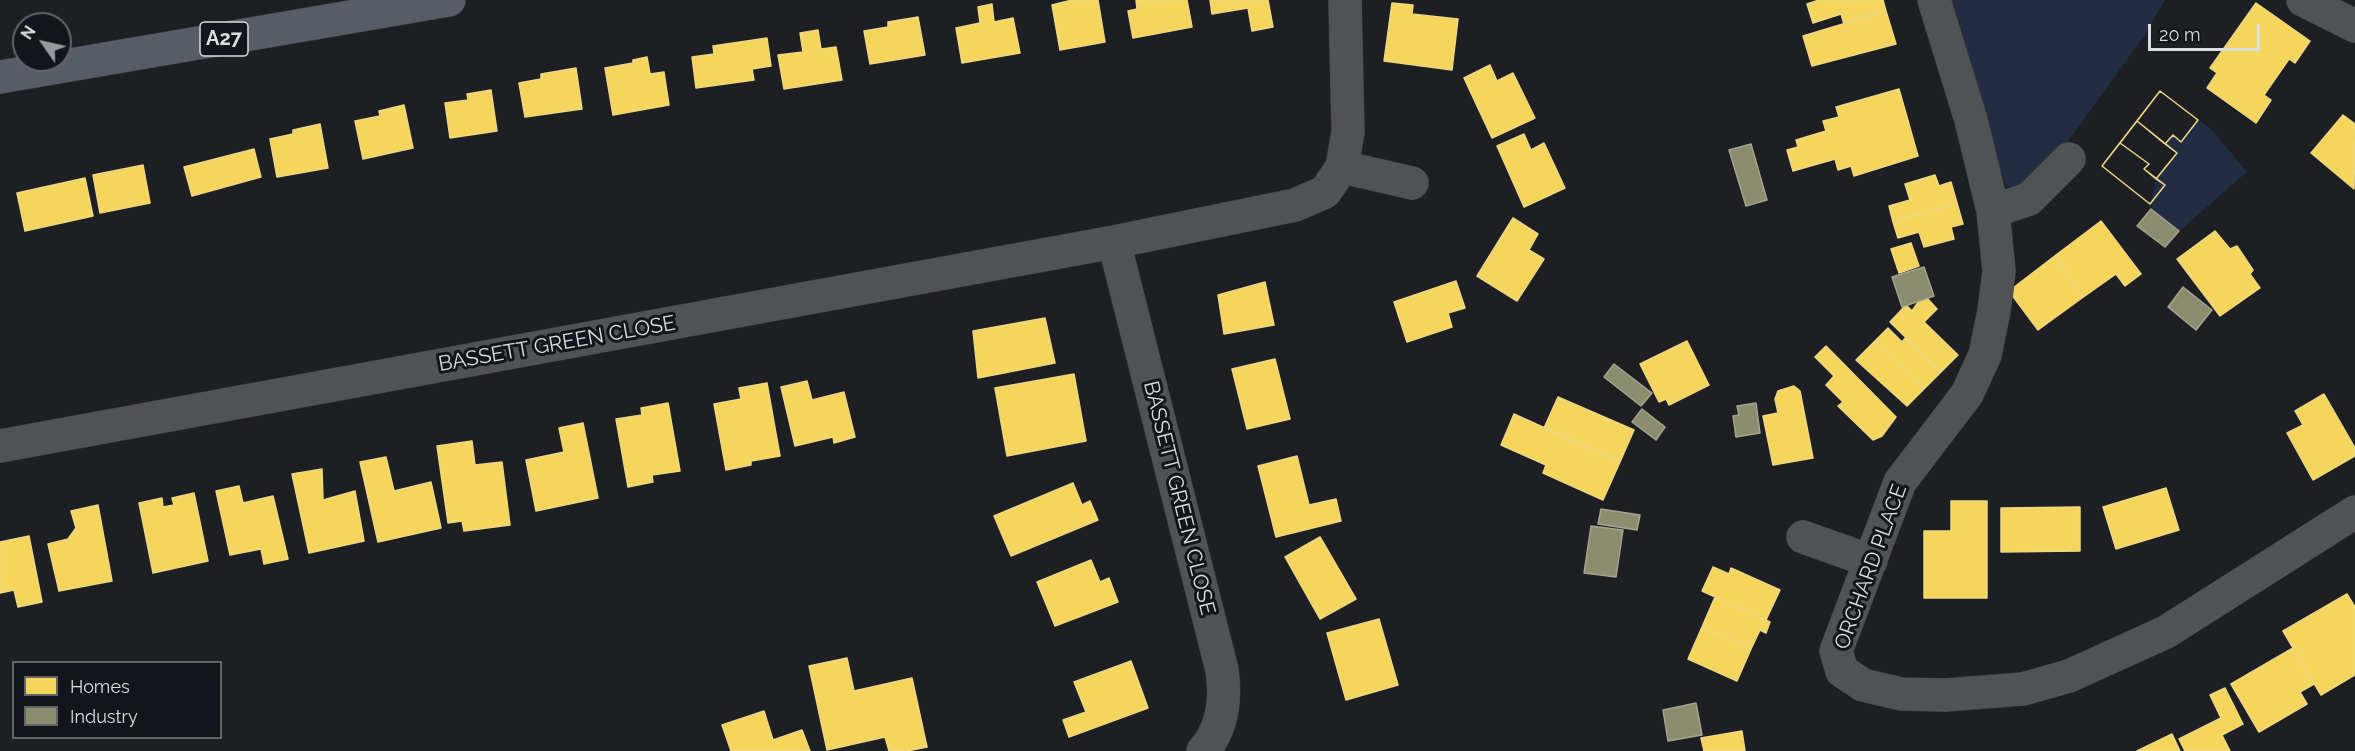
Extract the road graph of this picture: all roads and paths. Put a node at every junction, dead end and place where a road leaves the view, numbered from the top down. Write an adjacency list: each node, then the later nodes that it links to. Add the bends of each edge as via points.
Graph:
1 (448, 0): 6 (main road, A27)
2 (1345, 0): 8 (street, BASSETT GREEN CLOSE, via 1348,132)
3 (1934, 0): 10 (street, ORCHARD PLACE, via 1971,120)
4 (2303, 0): 5 (street)
5 (2355, 26)
6 (0, 77)
7 (2069, 159): 10 (street, via 2029,199)
8 (1342, 167): 9 (street); 11 (street, BASSETT GREEN CLOSE, via 1325,192 1296,205)
9 (1412, 183)
10 (1993, 211): 15 (street, ORCHARD PLACE, via 1999,271 1985,355 1967,394 1900,482)
11 (1114, 242): 12 (street, BASSETT GREEN CLOSE); 16 (street, BASSETT GREEN CLOSE, via 1222,670 1224,703 1211,743)
12 (0, 446)
13 (2355, 512): 15 (street, ORCHARD PLACE, via 2166,632 2069,676 2023,689 1983,694 1901,694 1863,685 1842,671 1836,651)
14 (1803, 537): 15 (street)
15 (1871, 561)
16 (1203, 751)

